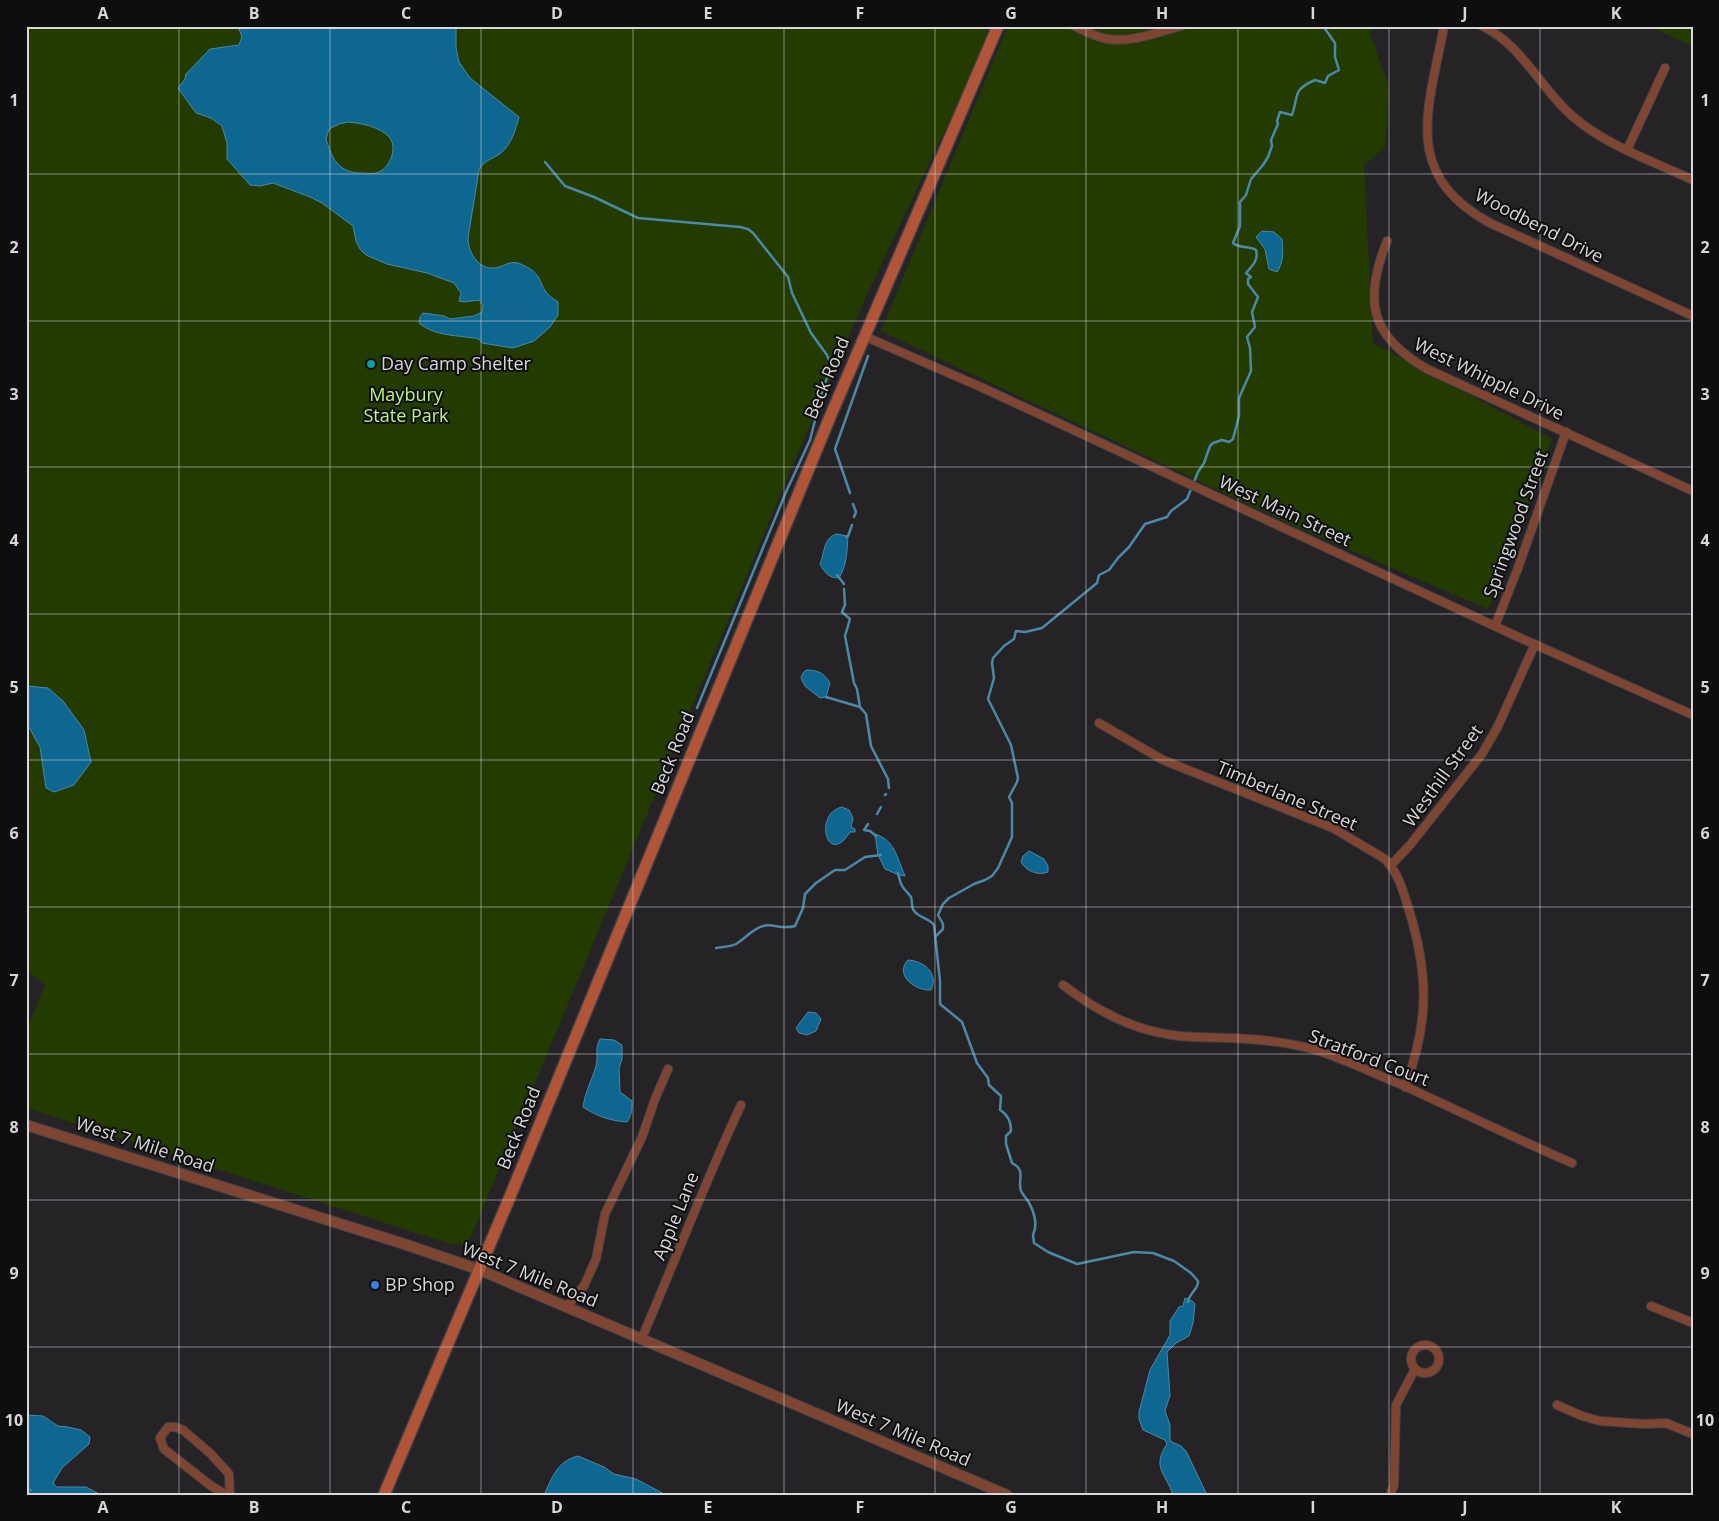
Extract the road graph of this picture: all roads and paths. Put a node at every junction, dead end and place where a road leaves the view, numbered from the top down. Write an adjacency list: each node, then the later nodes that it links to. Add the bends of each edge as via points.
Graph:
1 (998, 26): 11 (main road, Beck Road)
2 (1074, 26): 3 (street, via 1095,36 1114,40)
3 (1181, 26)
4 (1444, 26): 10 (street, Woodbend Drive, via 1428,117 1427,144 1432,162 1450,194 1490,223)
5 (1482, 26): 7 (street, via 1513,46 1572,115 1595,133)
6 (1664, 68): 7 (street)
7 (1627, 150): 8 (street)
8 (1693, 180)
9 (1387, 242): 12 (street, West Whipple Drive, via 1379,262 1374,294 1378,321 1392,344 1427,369)
10 (1693, 316)
11 (864, 336): 14 (street, West Main Street); 25 (main road, Beck Road)
12 (1566, 432): 13 (street, West Whipple Drive); 14 (street, Springwood Street)
13 (1693, 491)
14 (1495, 626): 15 (street, West Main Street)
15 (1535, 644): 16 (street, West Main Street); 18 (street, Westhill Street, via 1482,754)
16 (1693, 715)
17 (1099, 723): 18 (street, Timberlane Street, via 1189,772 1333,828)
18 (1391, 865): 21 (street, Timberlane Street, via 1412,920 1424,981 1421,1032)
19 (1063, 985): 21 (street, Stratford Court, via 1109,1016 1140,1028 1173,1035 1291,1044 1321,1052)
20 (668, 1069): 27 (street, via 642,1137 605,1214 596,1259 584,1286)
21 (1406, 1087): 24 (street, Stratford Court)
22 (741, 1105): 29 (street, Apple Lane)
23 (26, 1124): 25 (street, West 7 Mile Road)
24 (1572, 1163)
25 (480, 1270): 27 (street, West 7 Mile Road); 34 (main road, Beck Road)
26 (1651, 1306): 28 (street)
27 (566, 1308): 29 (street, West 7 Mile Road)
28 (1693, 1322)
29 (641, 1340): 35 (street, West 7 Mile Road)
30 (1416, 1369): 36 (street, via 1396,1405 1394,1485)
31 (1557, 1404): 32 (street, via 1600,1421 1666,1423)
32 (1693, 1434)
33 (228, 1495): 33 (street, via 229,1474 183,1430 168,1426 160,1438 164,1449)
34 (384, 1495)
35 (1007, 1495)
36 (1390, 1495)

